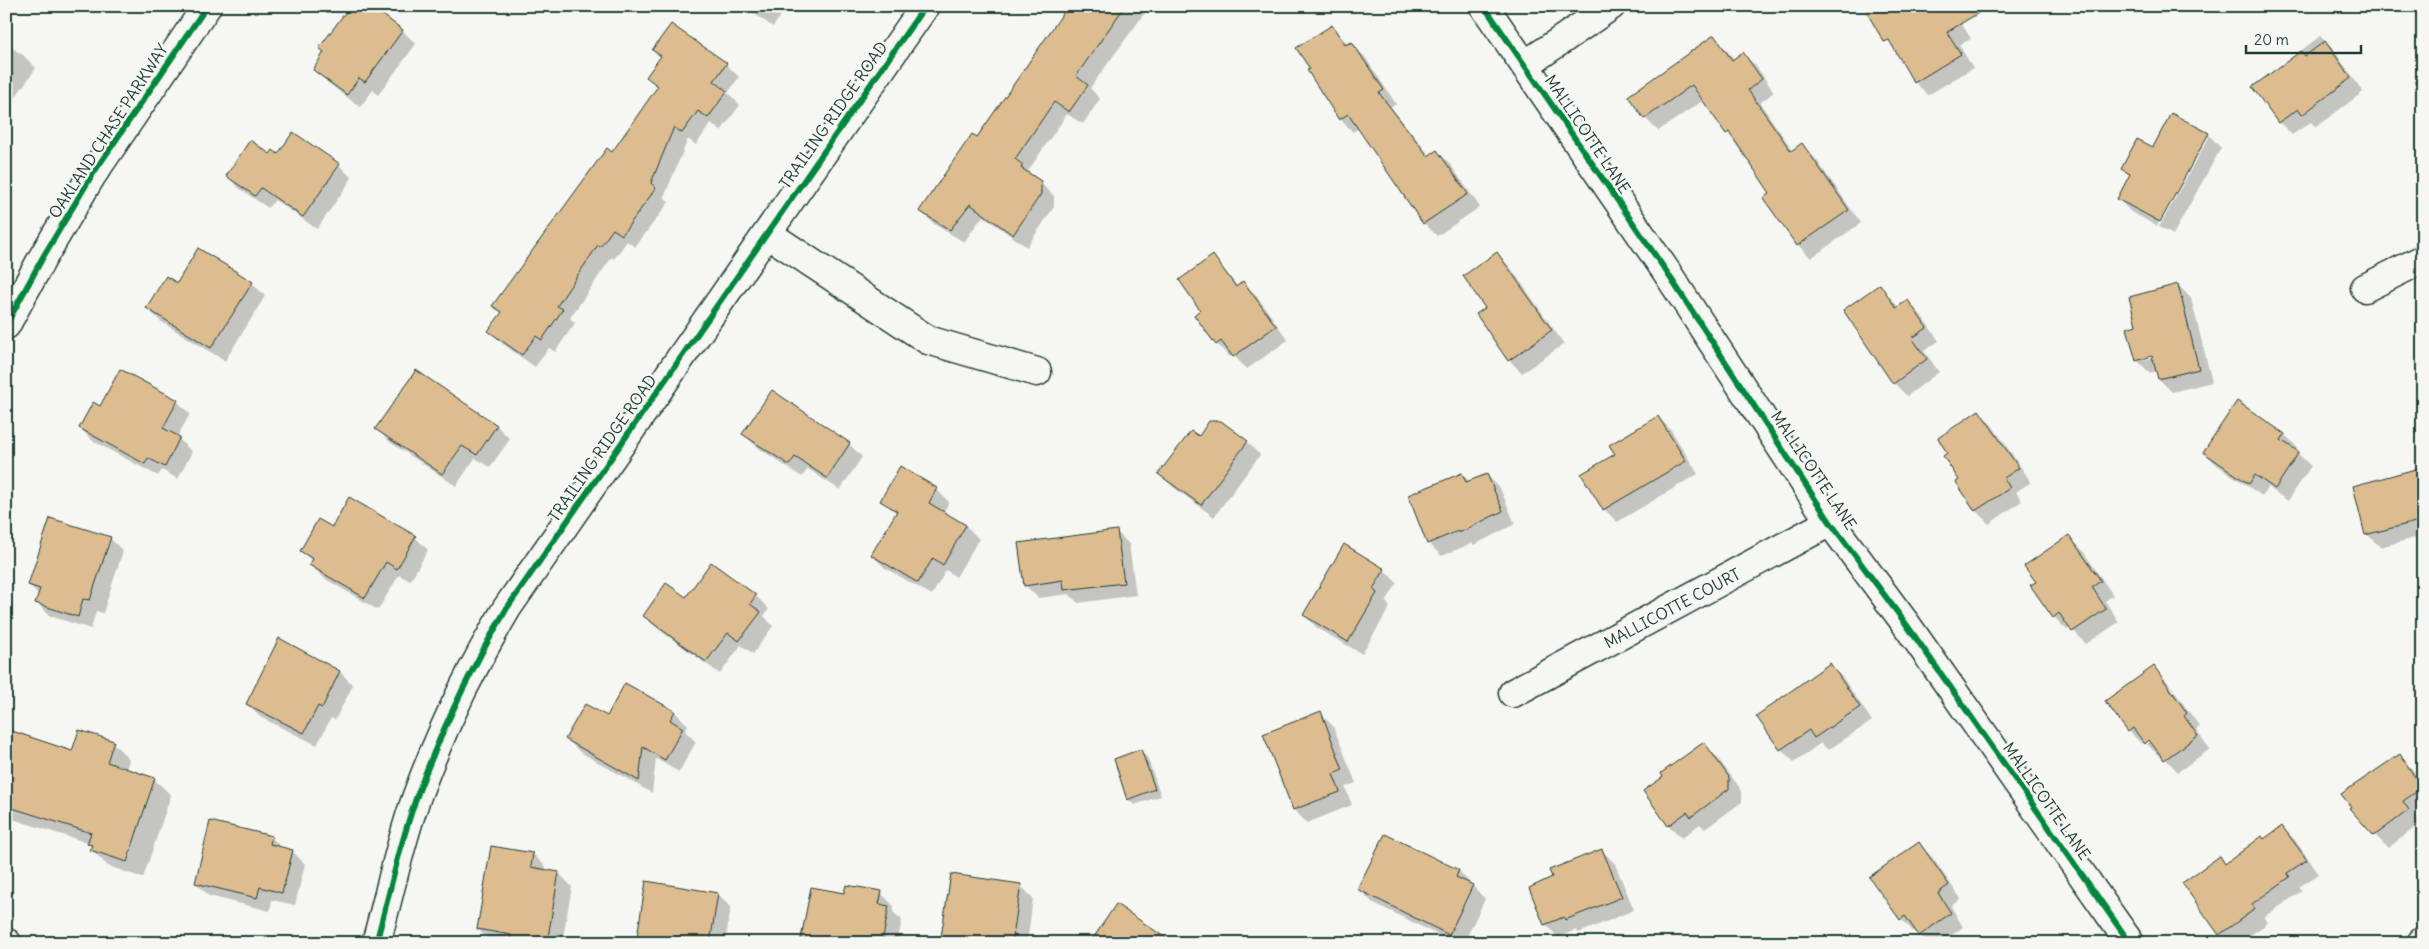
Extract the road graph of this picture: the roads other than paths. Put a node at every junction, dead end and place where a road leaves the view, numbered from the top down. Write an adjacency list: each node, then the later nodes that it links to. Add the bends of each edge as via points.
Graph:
1 (207, 6): 9 (street, OAKLAND CHASE PARKWAY, via 92,175)
2 (925, 6): 6 (street, TRAILING RIDGE ROAD)
3 (1484, 6): 5 (street, MALLICOTTE LANE)
4 (1611, 6): 5 (street)
5 (1525, 65): 11 (street, MALLICOTTE LANE, via 1666,271)
6 (768, 234): 10 (street, via 928,340); 13 (street, TRAILING RIDGE ROAD, via 507,608 479,656 451,712 417,794)
7 (2423, 259): 8 (street)
8 (2365, 288)
9 (6, 325)
10 (1037, 372)
11 (1830, 522): 12 (street, MALLICOTTE COURT); 14 (street, MALLICOTTE LANE, via 1906,624)
12 (1513, 693)
13 (376, 943)
14 (2130, 943)

